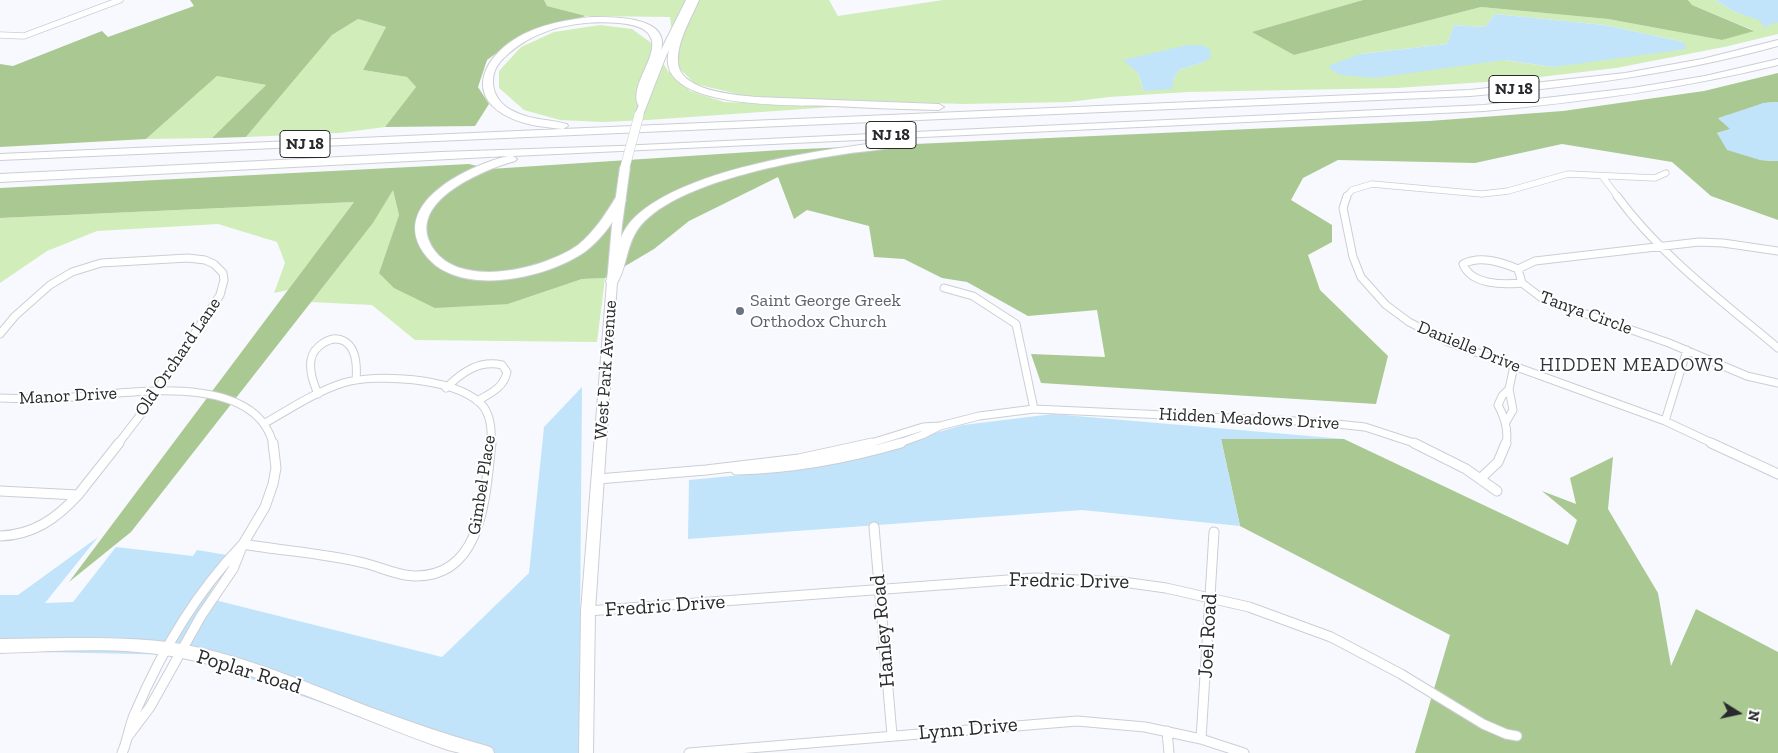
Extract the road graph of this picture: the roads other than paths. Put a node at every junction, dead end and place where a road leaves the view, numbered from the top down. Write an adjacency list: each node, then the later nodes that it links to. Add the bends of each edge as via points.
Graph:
1 (120, 0): 3 (street, via 24,36)
2 (692, 0): 6 (street, West Park Avenue, via 662,56); 7 (highway, via 673,64 681,78 702,91 758,101)
3 (0, 35)
4 (1778, 43): 7 (highway, NJ 18, via 1662,70 1507,90)
5 (1778, 62): 8 (highway, NJ 18, via 1694,82 1556,102 1438,111)
6 (642, 103): 9 (highway, via 657,40 648,28 634,23 596,20 571,22 547,29 513,45 491,68 490,94 510,114 546,124); 15 (street, West Park Avenue, bridge)
7 (1020, 112): 9 (highway, NJ 18)
8 (1146, 124): 10 (highway, NJ 18); 19 (highway, via 882,145 790,161 715,180 664,200 640,219 627,237)
9 (609, 130): 11 (highway, NJ 18)
10 (600, 150): 14 (highway, NJ 18); 15 (highway, via 503,160 471,171 450,184 430,206 422,228 424,242 436,258 459,270 495,276 528,272 580,250 603,228)
11 (0, 157)
12 (1666, 173): 13 (street, Danielle Drive, via 1655,178)
13 (1602, 176): 16 (street, via 1622,204); 25 (street, Danielle Drive, via 1561,175 1508,191 1482,194 1372,184 1352,190 1344,202 1356,267 1367,286 1386,305 1435,336)
14 (0, 178)
15 (620, 200): 19 (street, West Park Avenue)
16 (1663, 247): 17 (street, via 1706,242); 18 (street, via 1535,261); 23 (street)
17 (1778, 251)
18 (1518, 269): 20 (street, Tanya Circle); 20 (street, via 1492,260 1463,264 1469,274 1499,284)
19 (612, 282): 39 (street, West Park Avenue)
20 (1522, 283): 24 (street, Tanya Circle, via 1543,299)
21 (944, 288): 34 (street, via 961,290 995,308 1016,324)
22 (0, 334): 30 (street, Old Orchard Lane, via 50,285 83,268 110,261 169,258 198,258 211,262 223,274 220,295)
23 (1778, 348)
24 (1687, 350): 27 (street, Tanya Circle, via 1747,376); 35 (street)
25 (1514, 366): 29 (street); 35 (street, Danielle Drive)
26 (356, 380): 28 (street, via 389,377); 31 (street); 31 (street, via 355,356 344,342 330,341 317,348 310,359 312,380)
27 (1778, 383)
28 (446, 388): 33 (street); 33 (street, via 460,374 475,367 490,363 502,365 507,372 505,381)
29 (1509, 389): 36 (street, via 1513,407); 36 (street, via 1498,405)
30 (156, 392): 32 (street, Manor Drive); 37 (street, Manor Drive, via 224,397 246,407); 43 (street, Old Orchard Lane)
31 (318, 394): 37 (street)
32 (0, 398)
33 (478, 401): 47 (street, Gimbel Place, via 490,420 490,454 474,539 464,555 451,565 430,574 405,575 357,561)
34 (1034, 409): 39 (street, Hidden Meadows Drive, via 979,416 940,426 925,435 878,450 811,467); 40 (street, Hidden Meadows Drive, via 1350,425 1381,431 1419,445 1453,461)
35 (1665, 421): 38 (street, Danielle Drive)
36 (1506, 422): 40 (street, via 1507,440 1503,455)
37 (265, 423): 47 (street, Manor Drive, via 275,445 275,474 267,502)
38 (1778, 474)
39 (598, 478): 50 (street, West Park Avenue)
40 (1480, 479): 42 (street, Hidden Meadows Drive)
41 (0, 491): 43 (street)
42 (1497, 492)
43 (78, 495): 46 (street, Old Orchard Lane, via 61,514 38,528 24,534)
44 (874, 527): 48 (street, Hanley Road)
45 (1214, 532): 49 (street, Joel Road)
46 (0, 536)
47 (242, 544): 52 (street, Manor Drive, via 221,565); 53 (street, Manor Drive, via 234,567)
48 (879, 590): 49 (street, Fredric Drive, via 1083,577 1155,584); 50 (street, Fredric Drive); 55 (street, Hanley Road)
49 (1210, 596): 57 (street, Fredric Drive, via 1274,615 1329,637 1397,671 1479,721); 58 (street, Joel Road)
50 (588, 611): 61 (street, West Park Avenue)
51 (0, 646): 52 (street, Poplar Road)
52 (167, 649): 53 (street, Poplar Road); 56 (street, Manor Drive, via 134,716)
53 (182, 652): 56 (street, Manor Drive, via 146,715); 60 (street, Poplar Road, via 258,671 445,741)
54 (1167, 731): 55 (street, Lynn Drive, via 1077,722); 58 (street, Lynn Drive); 63 (street)
55 (892, 735): 62 (street, Lynn Drive)
56 (129, 736): 59 (street)
57 (1517, 736)
58 (1201, 739): 64 (street, Lynn Drive)
59 (122, 753)
60 (487, 753)
61 (586, 753)
62 (689, 753)
63 (1169, 753)
64 (1244, 753)

